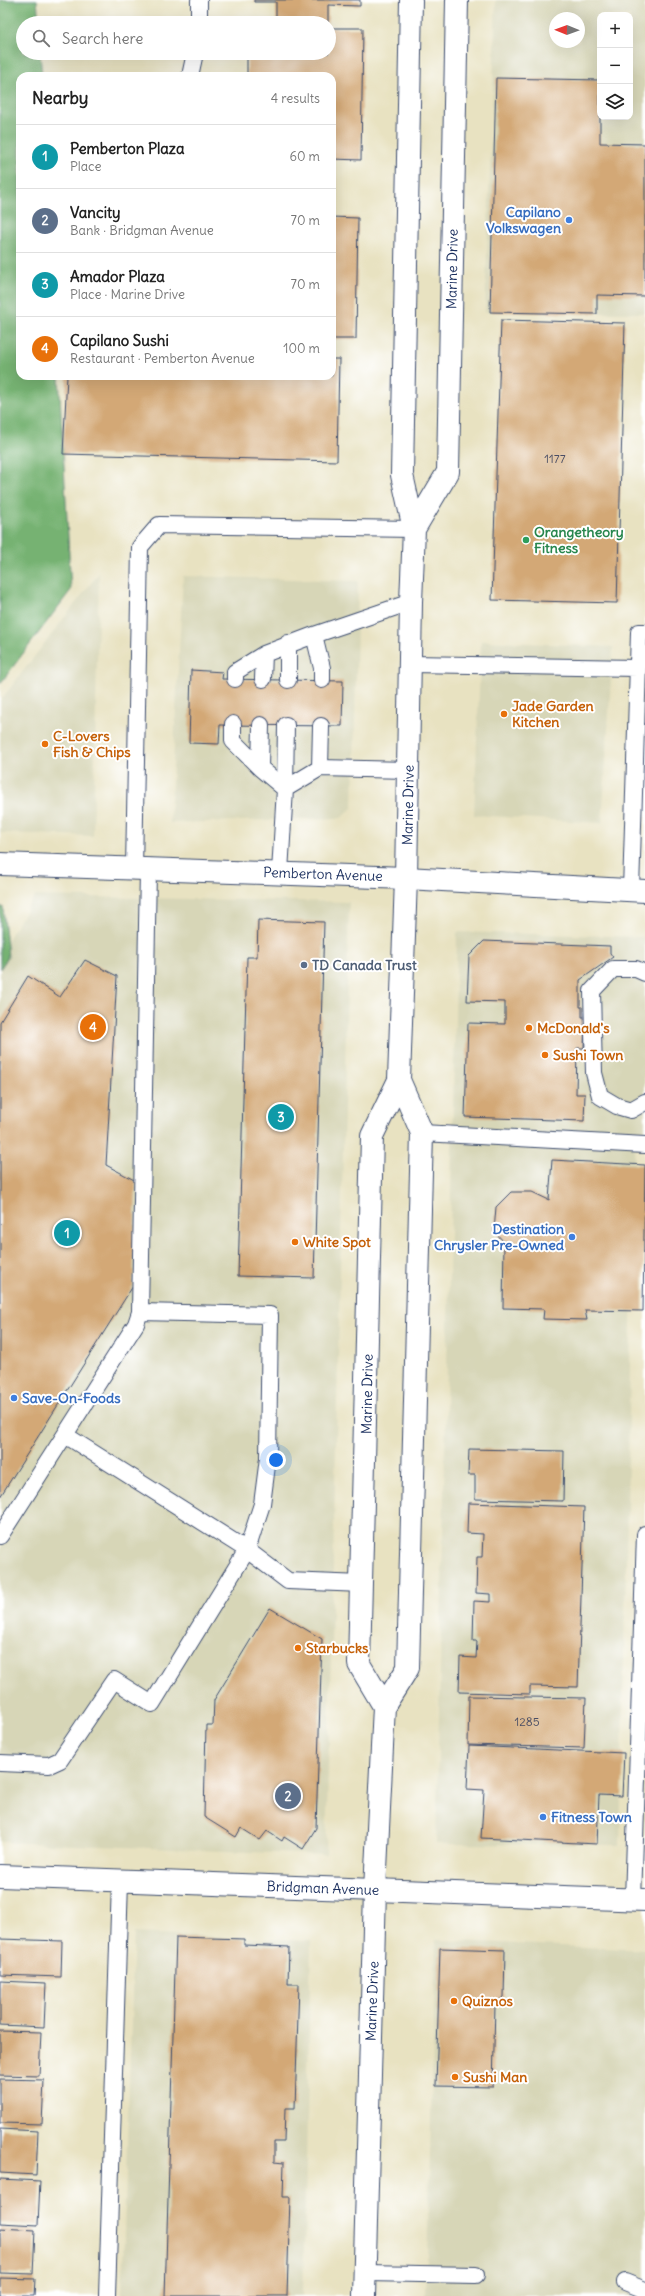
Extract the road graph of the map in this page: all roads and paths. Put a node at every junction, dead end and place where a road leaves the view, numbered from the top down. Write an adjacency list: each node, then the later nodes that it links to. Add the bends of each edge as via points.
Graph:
1 (200, 0): 4 (lane)
2 (411, 0): 7 (main road, Marine Drive, via 402,475)
3 (457, 0): 7 (main road, Marine Drive, via 448,472)
4 (199, 16)
5 (193, 60): 6 (lane)
6 (191, 72)
7 (414, 529): 8 (main road, Marine Drive); 28 (lane, via 160,525 140,547)
8 (411, 602): 10 (lane); 13 (main road, Marine Drive)
9 (645, 632): 14 (lane, via 639,632)
10 (314, 634): 11 (lane); 18 (lane, via 322,668)
11 (288, 643): 12 (lane); 17 (lane)
12 (264, 654): 15 (lane, via 235,672); 16 (lane)
13 (411, 664): 14 (lane); 25 (main road, Marine Drive)
14 (637, 668): 31 (lane)
15 (235, 679)
16 (262, 680)
17 (288, 680)
18 (322, 680)
19 (233, 724): 23 (lane, via 233,741)
20 (261, 725): 23 (lane)
21 (286, 725): 26 (lane)
22 (322, 726): 24 (lane)
23 (260, 768): 26 (lane)
24 (320, 768): 25 (lane); 26 (lane)
25 (408, 770): 30 (main road, Marine Drive)
26 (285, 789): 29 (lane)
27 (0, 864): 28 (main road, Pemberton Avenue)
28 (141, 870): 29 (main road, Pemberton Avenue); 37 (lane)
29 (280, 872): 30 (main road, Pemberton Avenue)
30 (406, 878): 31 (main road, Pemberton Avenue); 33 (main road, Marine Drive)
31 (638, 890)
32 (645, 973): 34 (lane, via 636,969 613,969 592,991 594,1073 600,1096 617,1106 632,1110)
33 (399, 1080): 35 (main road, Marine Drive); 42 (main road, Marine Drive, via 372,1136)
34 (645, 1102)
35 (422, 1133): 36 (lane); 43 (main road, Marine Drive, via 408,1668)
36 (645, 1145)
37 (140, 1312): 38 (lane, via 136,1324); 41 (lane, via 270,1315 268,1458 262,1504)
38 (65, 1435): 40 (lane); 41 (lane)
39 (645, 1534): 48 (lane)
40 (0, 1536)
41 (247, 1550): 42 (lane, via 288,1581); 44 (lane, via 152,1704 114,1680 60,1760 38,1765)
42 (362, 1584): 43 (main road, Marine Drive, via 359,1664)
43 (384, 1706): 47 (main road, Marine Drive)
44 (0, 1763)
45 (0, 1876): 46 (main road, Bridgman Avenue)
46 (120, 1881): 47 (main road, Bridgman Avenue); 53 (lane)
47 (375, 1890): 48 (main road, Bridgman Avenue); 49 (main road, Marine Drive)
48 (639, 1900)
49 (365, 2273): 50 (lane); 54 (main road, Marine Drive)
50 (476, 2275)
51 (625, 2282): 52 (lane)
52 (645, 2290)
53 (107, 2296)
54 (364, 2296)

